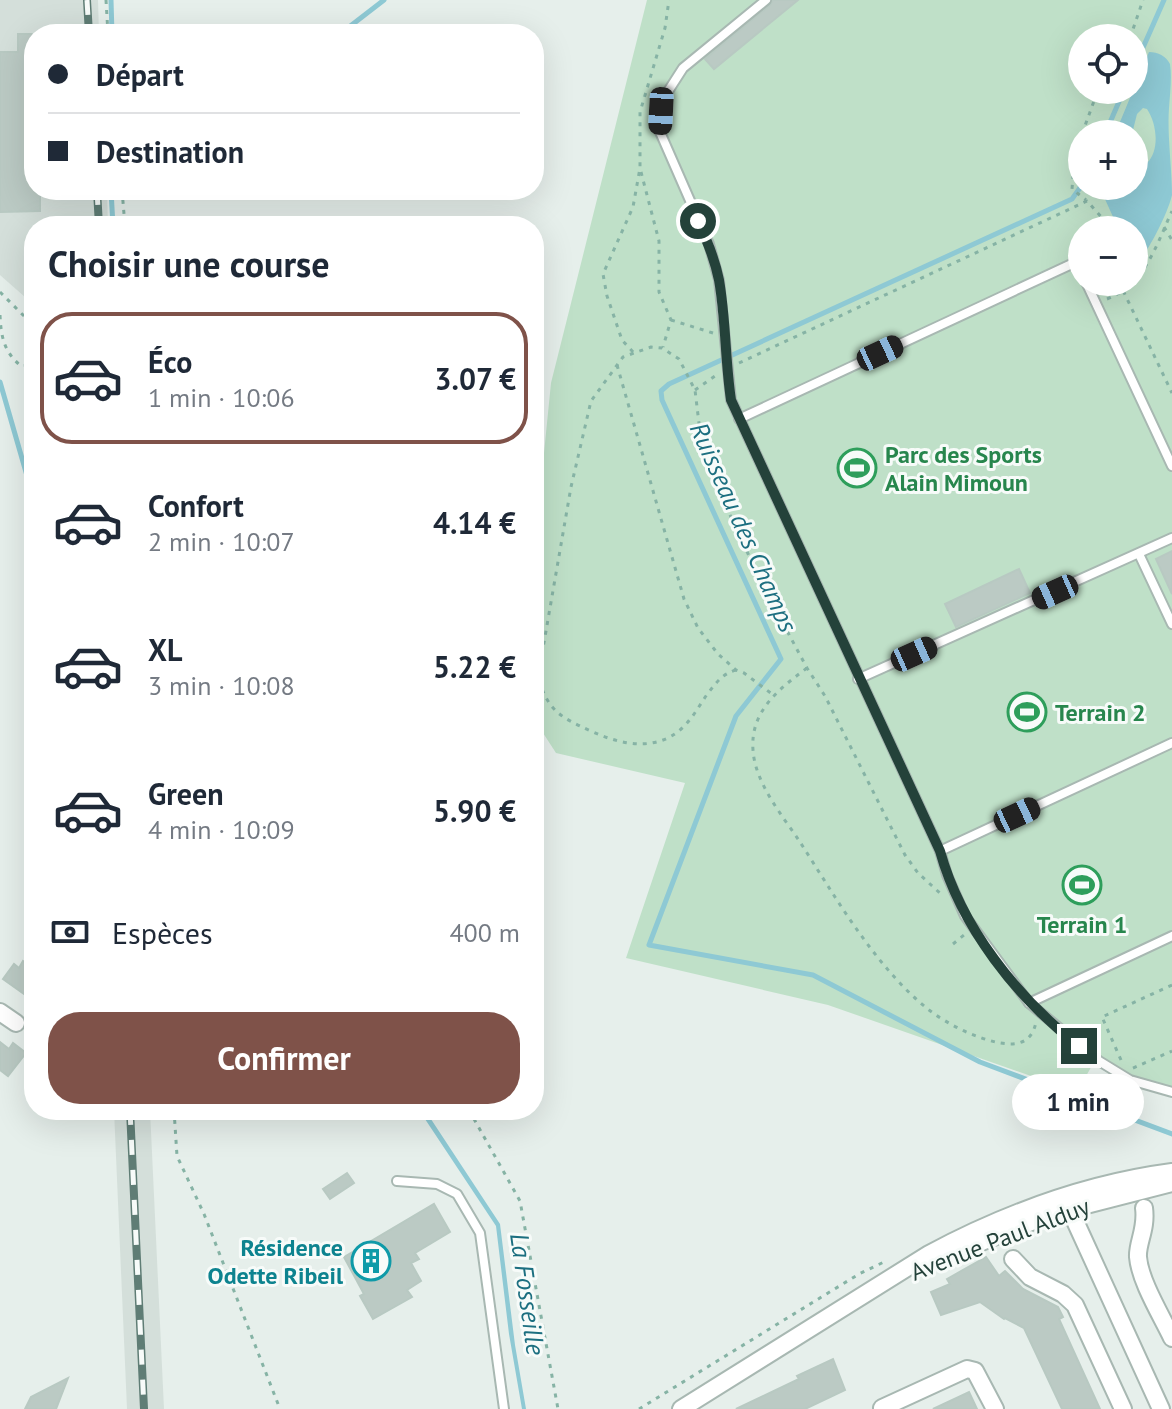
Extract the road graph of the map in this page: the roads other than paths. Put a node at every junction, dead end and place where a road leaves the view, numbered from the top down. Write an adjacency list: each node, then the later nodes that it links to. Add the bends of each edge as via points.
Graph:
1 (766, 0): 4 (lane, via 683,68 661,111 660,132 709,244 719,280 726,367)
2 (1068, 266): 4 (lane)
3 (1093, 296): 5 (lane)
4 (739, 419): 9 (lane)
5 (1172, 466)
6 (1172, 538): 7 (lane)
7 (1139, 554): 8 (lane); 9 (lane)
8 (1172, 624)
9 (858, 679): 11 (lane)
10 (1172, 743): 11 (lane)
11 (940, 851): 13 (lane, via 965,916)
12 (1172, 936): 13 (lane)
13 (1029, 1003): 16 (lane, via 1099,1061 1130,1080)
14 (0, 1012): 15 (street)
15 (16, 1023)
16 (1172, 1092)
17 (1172, 1172): 20 (street, Avenue Paul Alduy)
18 (397, 1181): 26 (lane, via 437,1184 457,1194 480,1233)
19 (1172, 1183): 20 (street, Avenue Paul Alduy)
20 (1067, 1203): 24 (street, Avenue Paul Alduy, via 972,1231); 29 (street)
21 (1144, 1208): 23 (street, via 1146,1223 1137,1253 1140,1269)
22 (1013, 1259): 28 (street, via 1030,1277 1075,1305)
23 (1172, 1338)
24 (683, 1406)
25 (882, 1408): 27 (street, via 967,1369 981,1379)
26 (504, 1409)
27 (995, 1409)
28 (1123, 1409)
29 (1161, 1409)

